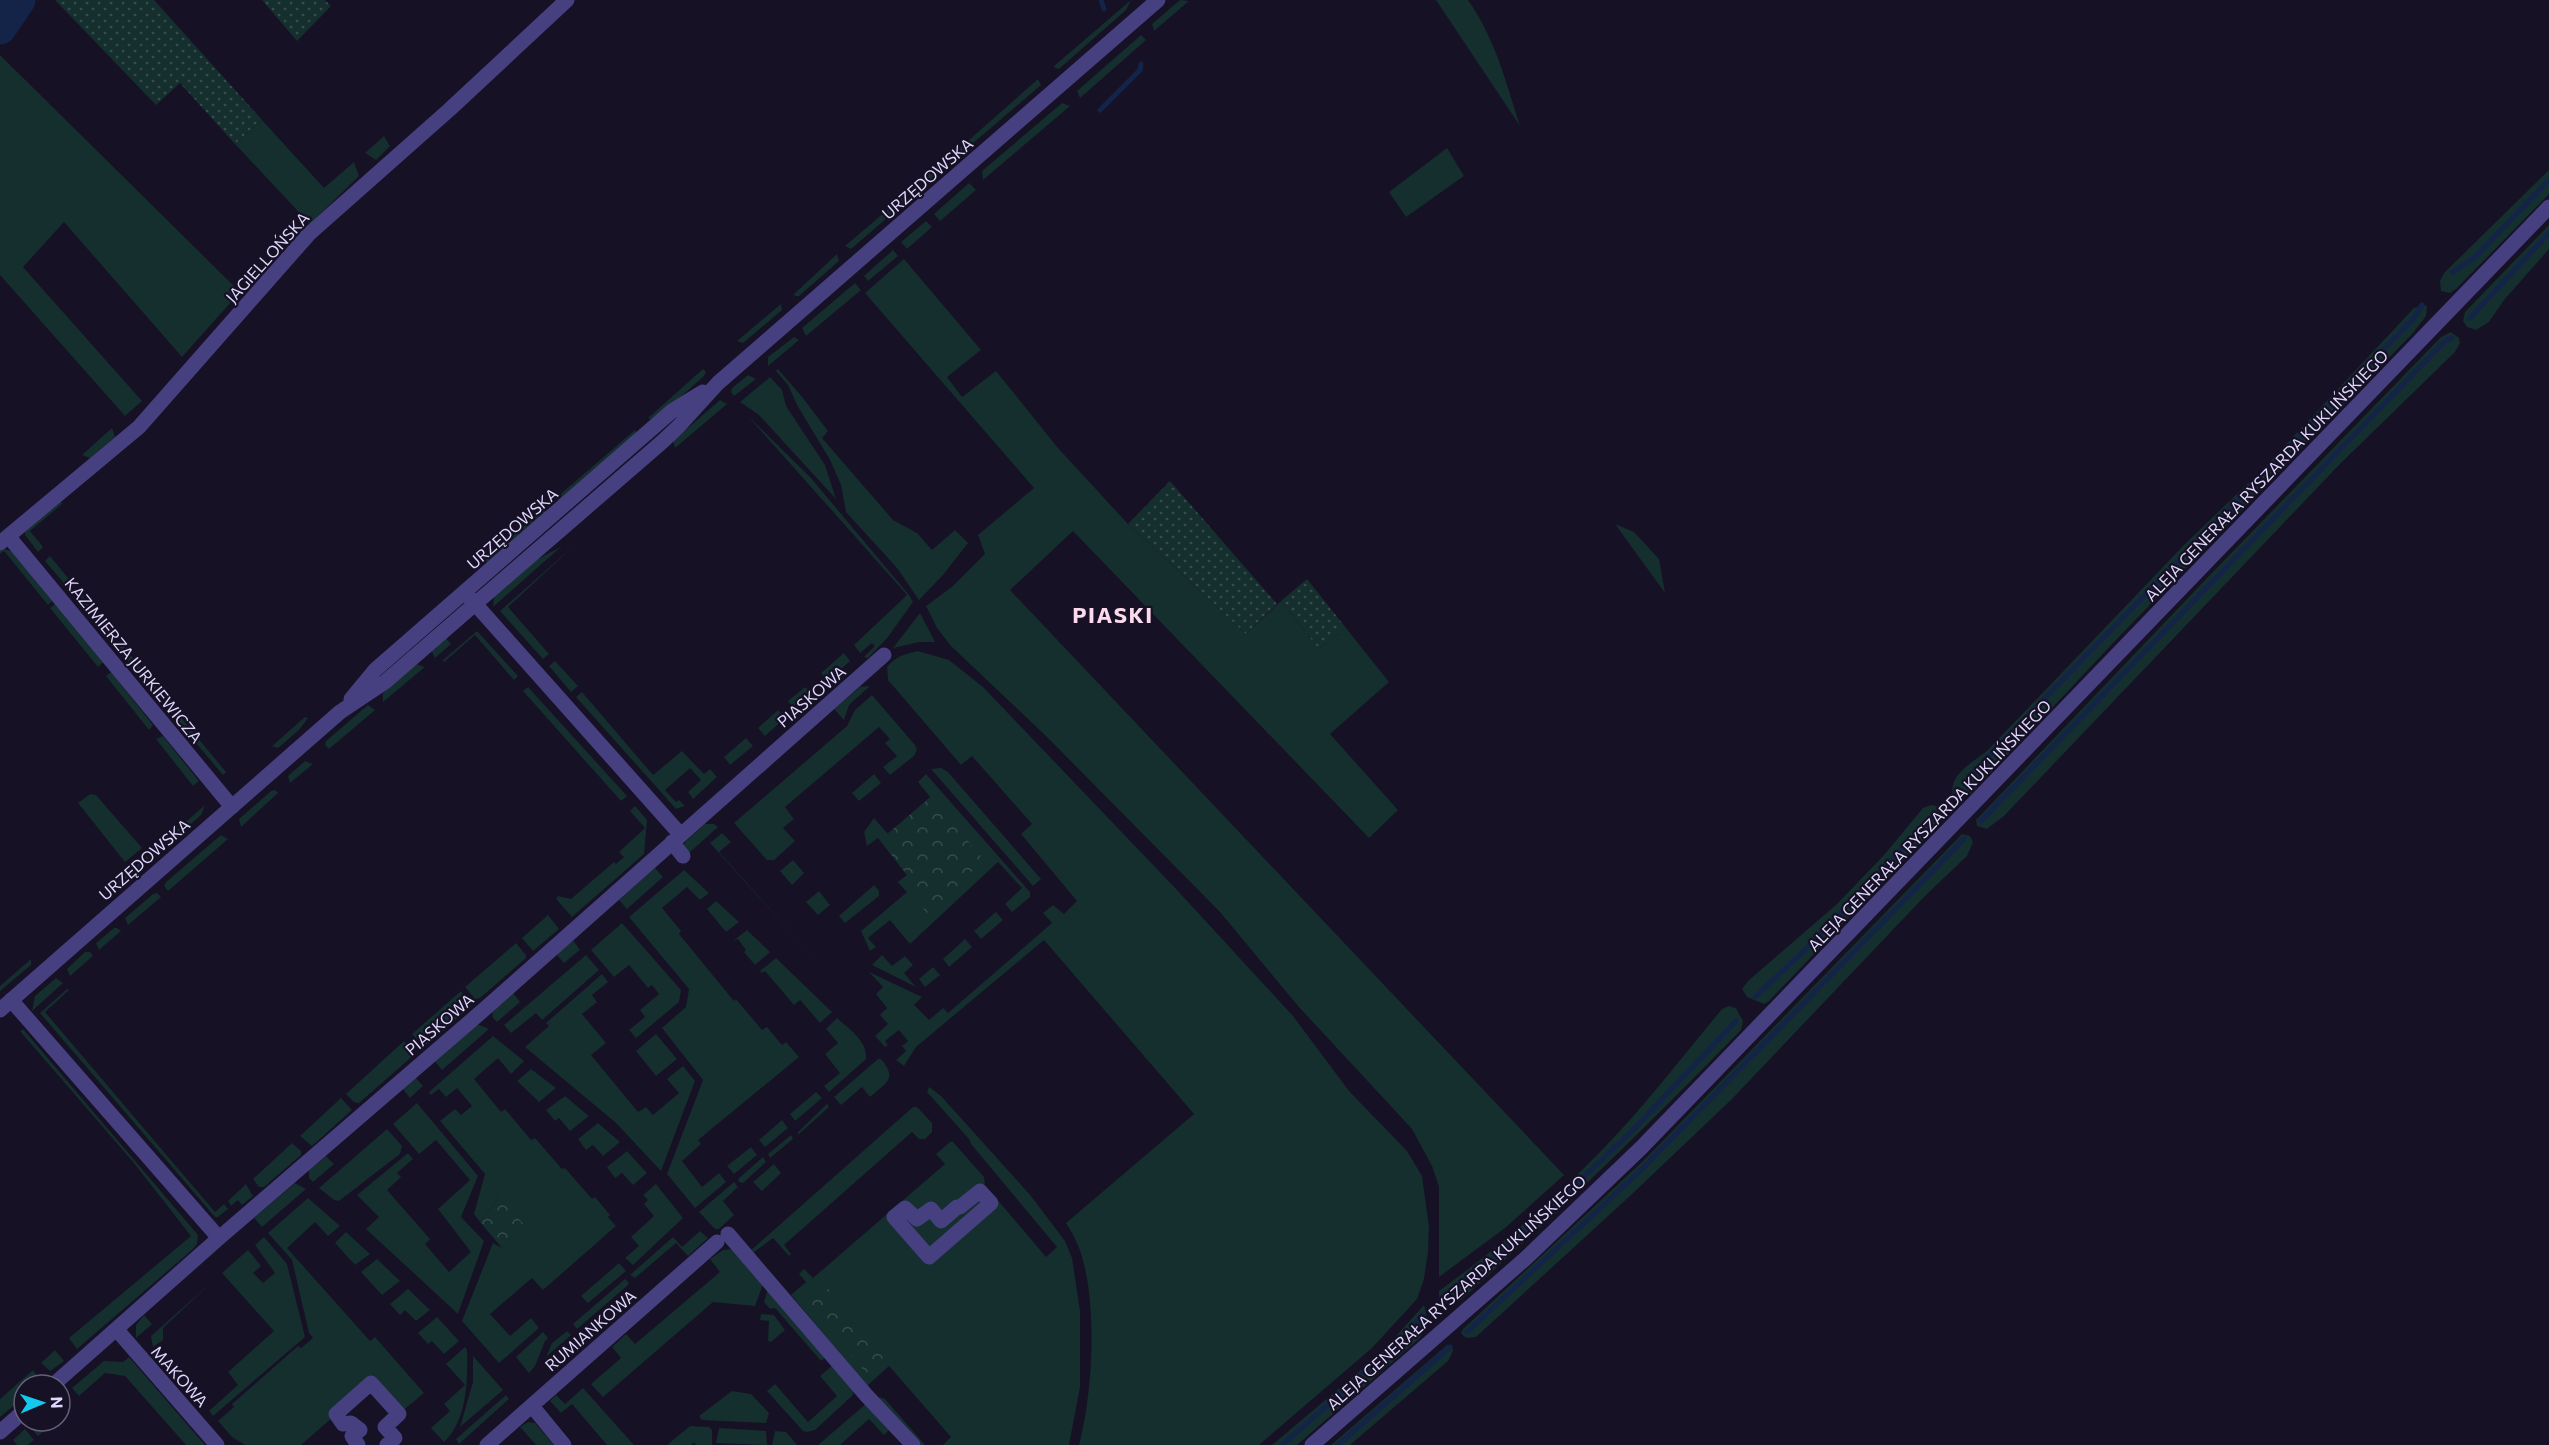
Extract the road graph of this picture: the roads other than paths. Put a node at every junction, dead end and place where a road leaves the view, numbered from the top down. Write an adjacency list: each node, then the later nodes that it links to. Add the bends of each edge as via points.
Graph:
1 (567, 0): 4 (street, JAGIELLOŃSKA, via 309,234 139,427)
2 (1154, 1): 5 (street, URZĘDOWSKA, via 718,383 672,411)
3 (2549, 207): 24 (street, ALEJA GENERAŁA RYSZARDA KUKLIŃSKIEGO, via 1641,1148 1525,1259)
4 (5, 540): 7 (street, KAZIMIERZA JURKIEWICZA)
5 (470, 598): 7 (street, URZĘDOWSKA, via 375,670 340,712); 8 (street)
6 (884, 655): 8 (street, PIASKOWA)
7 (232, 807): 10 (street, URZĘDOWSKA)
8 (676, 838): 9 (street); 12 (street, PIASKOWA)
9 (683, 856)
10 (6, 1005): 12 (street)
11 (985, 1197): 11 (street, via 991,1203 928,1257 894,1217 905,1208 917,1219 931,1209 940,1221 980,1191)
12 (219, 1238): 13 (street, PIASKOWA)
13 (117, 1330): 14 (street, PIASKOWA); 18 (street, MAKOWA)
14 (67, 1373)
15 (532, 1406): 21 (street, RUMIANKOWA); 22 (street); 23 (street, RUMIANKOWA, via 723,1238)
16 (12, 1422): 17 (street)
17 (0, 1432)
18 (217, 1445)
19 (358, 1445): 20 (street, via 352,1436 360,1430 351,1423 343,1424 336,1414 371,1383 399,1414 385,1427 395,1438)
20 (387, 1445)
21 (487, 1445)
22 (564, 1445)
23 (912, 1445)
24 (1312, 1445)

